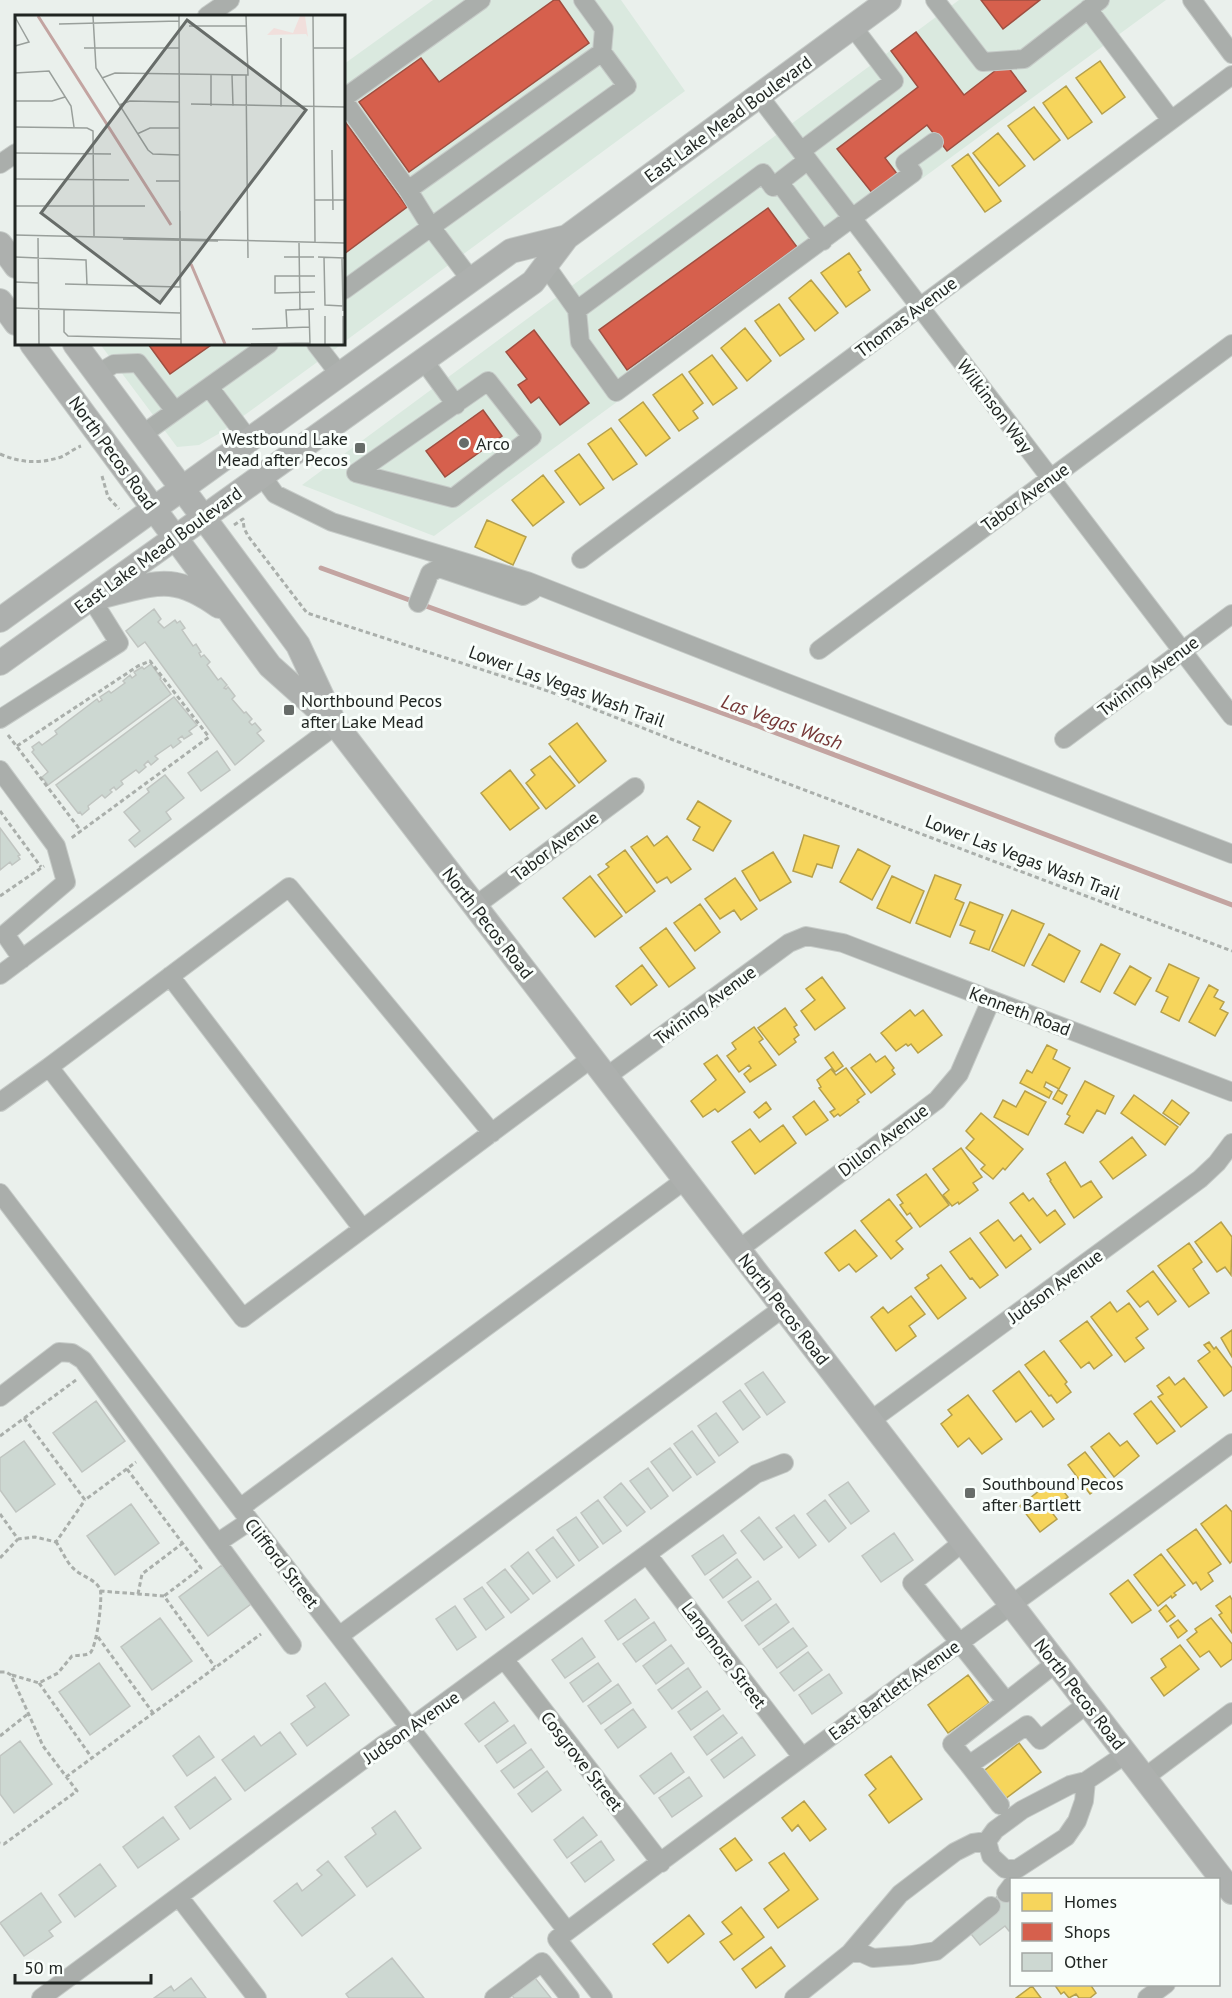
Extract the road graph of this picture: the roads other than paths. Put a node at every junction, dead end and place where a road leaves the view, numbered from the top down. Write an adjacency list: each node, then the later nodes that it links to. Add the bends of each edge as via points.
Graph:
1 (230, 0): 8 (street)
2 (481, 0): 14 (street)
3 (583, 0): 10 (street, via 604,29)
4 (889, 0): 9 (main road, East Lake Mead Boulevard)
5 (935, 0): 7 (street, via 983,62 1024,59)
6 (1192, 0): 11 (street)
7 (1094, 5): 16 (street)
8 (208, 15)
9 (853, 27): 13 (main road, East Lake Mead Boulevard); 19 (street, via 894,81)
10 (602, 52): 22 (street); 24 (street, via 627,86)
11 (1232, 54)
12 (1232, 75): 16 (street, Thomas Avenue)
13 (759, 96): 19 (street, Wilkinson Way); 25 (main road, East Lake Mead Boulevard)
14 (345, 99)
15 (345, 101): 22 (street)
16 (1172, 120): 33 (street, Thomas Avenue)
17 (934, 142): 23 (street, via 905,163 913,173)
18 (15, 154): 20 (street)
19 (804, 155): 21 (street); 23 (street, Wilkinson Way)
20 (0, 164)
21 (779, 182): 26 (street); 34 (street, via 773,187 763,173)
22 (408, 190): 24 (street)
23 (852, 219): 26 (street); 33 (street, Wilkinson Way)
24 (431, 227): 30 (street); 31 (street)
25 (567, 237): 29 (main road, East Lake Mead Boulevard); 30 (main road, East Lake Mead Boulevard, via 511,251)
26 (823, 240): 34 (street, via 616,392 580,342)
27 (0, 244): 28 (main road)
28 (15, 265)
29 (546, 266): 34 (street); 41 (main road, East Lake Mead Boulevard, via 533,282)
30 (471, 280): 43 (main road, East Lake Mead Boulevard)
31 (345, 289)
32 (0, 301): 35 (main road)
33 (920, 307): 50 (street, Wilkinson Way); 55 (street, Thomas Avenue)
34 (577, 310)
35 (15, 322)
36 (1232, 344): 50 (street, Tabor Avenue)
37 (33, 345): 52 (main road, North Pecos Road)
38 (76, 345): 42 (main road, North Pecos Road)
39 (268, 345): 44 (street)
40 (317, 345): 43 (street)
41 (424, 361): 45 (street); 49 (main road, East Lake Mead Boulevard)
42 (98, 374): 46 (street, via 114,364 138,363); 47 (main road, North Pecos Road)
43 (340, 375): 48 (main road, East Lake Mead Boulevard)
44 (209, 387): 46 (street); 48 (street)
45 (456, 405): 45 (street, via 365,467 356,473 453,498 532,437 488,381)
46 (175, 411): 47 (street)
47 (143, 434): 51 (main road, North Pecos Road)
48 (249, 440): 51 (main road, East Lake Mead Boulevard)
49 (262, 476): 53 (main road, East Lake Mead Boulevard); 56 (street, via 275,494 332,522)
50 (1051, 479): 62 (street, Tabor Avenue); 63 (street, Wilkinson Way)
51 (183, 488): 52 (main road, East Lake Mead Boulevard); 53 (main road, North Pecos Road)
52 (154, 509): 54 (main road, North Pecos Road); 61 (main road, East Lake Mead Boulevard)
53 (211, 527): 54 (main road, East Lake Mead Boulevard); 67 (main road, North Pecos Road, via 298,645)
54 (175, 538): 57 (main road, East Lake Mead Boulevard); 60 (main road, North Pecos Road)
55 (581, 559)
56 (527, 581): 58 (street, via 531,591 523,596 439,568 430,573); 71 (street)
57 (91, 598): 60 (main road, via 171,583 195,590); 64 (main road, East Lake Mead Boulevard); 66 (street, via 119,643)
58 (418, 603)
59 (1232, 614): 63 (street, Twining Avenue)
60 (233, 616): 67 (main road, North Pecos Road, via 270,666)
61 (0, 620)
62 (819, 650)
63 (1182, 651): 65 (street, Wilkinson Way); 68 (street, Twining Avenue)
64 (0, 663)
65 (1232, 716)
66 (3, 725)
67 (336, 725): 72 (main road, North Pecos Road); 74 (street)
68 (1064, 739)
69 (0, 770): 74 (street, via 57,849 66,882 5,934)
70 (635, 787): 72 (street, Tabor Avenue)
71 (1232, 854)
72 (475, 906): 78 (main road, North Pecos Road)
73 (806, 936): 77 (street, Kenneth Road, via 843,943); 80 (street, Twining Avenue, via 789,943)
74 (22, 959): 75 (street)
75 (0, 975)
76 (170, 976): 79 (street); 83 (street, via 289,887); 87 (street)
77 (991, 1000): 81 (street, Kenneth Road); 88 (street, Dillon Avenue, via 959,1074 937,1100)
78 (592, 1058): 80 (main road, North Pecos Road); 83 (street)
79 (49, 1067): 82 (street); 87 (street, via 243,1318)
80 (606, 1077): 85 (main road, North Pecos Road)
81 (1232, 1092)
82 (0, 1102)
83 (492, 1132): 87 (street)
84 (1232, 1143): 91 (street, Judson Avenue, via 1200,1179)
85 (685, 1180): 88 (main road, North Pecos Road); 94 (street)
86 (0, 1193): 94 (street, Clifford Street)
87 (363, 1228)
88 (738, 1250): 89 (main road, North Pecos Road)
89 (783, 1308): 91 (main road, North Pecos Road); 99 (street)
90 (0, 1397): 96 (street, via 59,1352 72,1353 83,1360)
91 (870, 1421): 95 (main road, North Pecos Road)
92 (1232, 1443): 98 (street, East Bartlett Avenue)
93 (784, 1463): 97 (street, Judson Avenue, via 756,1474)
94 (245, 1515): 96 (street); 99 (street, Clifford Street)
95 (963, 1542): 98 (main road, North Pecos Road); 100 (street, via 912,1583)
96 (218, 1544): 101 (street)
97 (647, 1554): 102 (street, Judson Avenue); 109 (street, Langmore Street)
98 (1011, 1605): 100 (street, East Bartlett Avenue); 103 (main road, North Pecos Road)
99 (339, 1636): 107 (street, Clifford Street)
100 (958, 1642): 104 (street); 109 (street, East Bartlett Avenue)
101 (292, 1645)
102 (504, 1659): 107 (street, Judson Avenue); 115 (street, Cosgrove Street)
103 (1056, 1663): 104 (street); 105 (main road, North Pecos Road)
104 (1005, 1701): 110 (street, via 952,1744)
105 (1088, 1704): 108 (main road, North Pecos Road); 110 (street, via 1040,1740 1027,1725)
106 (1232, 1712): 111 (street)
107 (410, 1728): 119 (street, Judson Avenue); 121 (street, Clifford Street)
108 (1126, 1754): 111 (main road, North Pecos Road); 112 (street)
109 (802, 1757): 115 (street, East Bartlett Avenue)
110 (969, 1765): 113 (street)
111 (1144, 1778): 118 (main road, North Pecos Road)
112 (1086, 1781): 114 (street, via 1022,1810 995,1830); 117 (street, via 1077,1821 1066,1837)
113 (1000, 1805)
114 (987, 1842): 116 (street, via 991,1856); 122 (street, via 973,1843 955,1852 900,1894)
115 (661, 1863): 121 (street, East Bartlett Avenue)
116 (1010, 1878)
117 (1017, 1878)
118 (1232, 1892)
119 (179, 1897): 124 (street, Judson Avenue); 125 (street)
120 (991, 1906): 122 (street, via 936,1951 873,1958)
121 (562, 1935): 128 (street, Clifford Street)
122 (850, 1953): 129 (street)
123 (1163, 1986): 130 (street)
124 (41, 1998)
125 (257, 1998)
126 (494, 1998): 127 (street, via 542,1962)
127 (570, 1998)
128 (603, 1998)
129 (794, 1998)
130 (1148, 1998)

